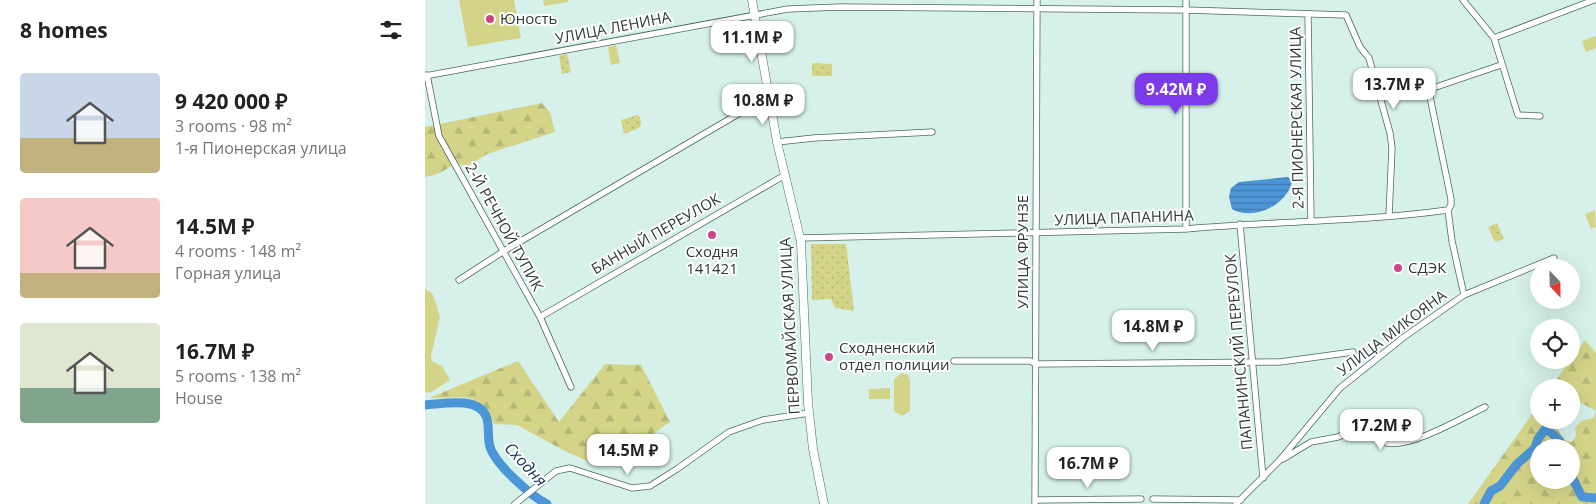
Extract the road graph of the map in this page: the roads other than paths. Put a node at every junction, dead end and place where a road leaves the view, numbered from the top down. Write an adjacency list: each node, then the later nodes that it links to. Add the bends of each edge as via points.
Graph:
1 (752, 0): 8 (main road, ПЕРВОМАЙСКАЯ УЛИЦА)
2 (1037, 0): 6 (street, УЛИЦА ФРУНЗЕ)
3 (1186, 0): 7 (street)
4 (1463, 0): 10 (street)
5 (1594, 0): 10 (street)
6 (1037, 9): 7 (street, УЛИЦА ЛЕНИНА); 8 (street, УЛИЦА ЛЕНИНА, via 837,7); 23 (street, УЛИЦА ФРУНЗЕ)
7 (1186, 10): 9 (street, УЛИЦА ЛЕНИНА); 22 (street)
8 (754, 14): 12 (street, УЛИЦА ЛЕНИНА); 13 (main road, ПЕРВОМАЙСКАЯ УЛИЦА)
9 (1308, 14): 19 (street, УЛИЦА ЛЕНИНА, via 1345,15 1369,58 1392,148); 20 (street, 2-Я ПИОНЕРСКАЯ УЛИЦА)
10 (1494, 38): 11 (street)
11 (1501, 64): 14 (street, via 1518,115); 18 (street, УЛИЦА МИКОЯНА, via 1429,92 1451,199)
12 (426, 76): 25 (street, 2-Й РЕЧНОЙ ТУПИК, via 439,136)
13 (769, 96): 16 (main road, ПЕРВОМАЙСКАЯ УЛИЦА); 25 (street)
14 (1540, 116)
15 (932, 132): 16 (street)
16 (777, 142): 17 (main road, ПЕРВОМАЙСКАЯ УЛИЦА)
17 (785, 175): 24 (main road, ПЕРВОМАЙСКАЯ УЛИЦА); 29 (street, БАННЫЙ ПЕРЕУЛОК)
18 (1449, 210): 19 (street, УЛИЦА ПАПАНИНА); 28 (street, УЛИЦА МИКОЯНА)
19 (1389, 216): 20 (street, УЛИЦА ПАПАНИНА)
20 (1311, 221): 21 (street, УЛИЦА ПАПАНИНА)
21 (1240, 224): 22 (street, УЛИЦА ПАПАНИНА); 32 (street, ПАПАНИНСКИЙ ПЕРЕУЛОК)
22 (1186, 229): 23 (street, УЛИЦА ПАПАНИНА)
23 (1036, 234): 24 (street, УЛИЦА ПАПАНИНА); 33 (street, УЛИЦА ФРУНЗЕ)
24 (800, 238): 36 (main road, ПЕРВОМАЙСКАЯ УЛИЦА)
25 (504, 251): 27 (street); 29 (street, 2-Й РЕЧНОЙ ТУПИК)
26 (1554, 258): 28 (street, УЛИЦА МИКОЯНА)
27 (459, 280)
28 (1464, 295): 37 (street, УЛИЦА МИКОЯНА, via 1340,388)
29 (540, 317): 34 (street, 2-Й РЕЧНОЙ ТУПИК)
30 (1353, 352): 32 (street, via 1280,362)
31 (954, 362): 33 (street, via 1029,361)
32 (1251, 362): 33 (street); 38 (street, ПАПАНИНСКИЙ ПЕРЕУЛОК)
33 (1036, 364): 41 (street, УЛИЦА ФРУНЗЕ)
34 (571, 387)
35 (1485, 407): 37 (street, via 1433,433 1395,444 1387,443 1379,424 1373,422 1338,437 1311,442)
36 (809, 413): 43 (street, via 763,420 729,432 649,486 632,488 570,468 556,471); 44 (main road, ПЕРВОМАЙСКАЯ УЛИЦА)
37 (1279, 461): 38 (street, УЛИЦА МИКОЯНА)
38 (1263, 478): 42 (street, УЛИЦА МИКОЯНА)
39 (1141, 499): 41 (street)
40 (1153, 499): 42 (street)
41 (1035, 502)
42 (1239, 502)
43 (515, 504)
44 (824, 504)

